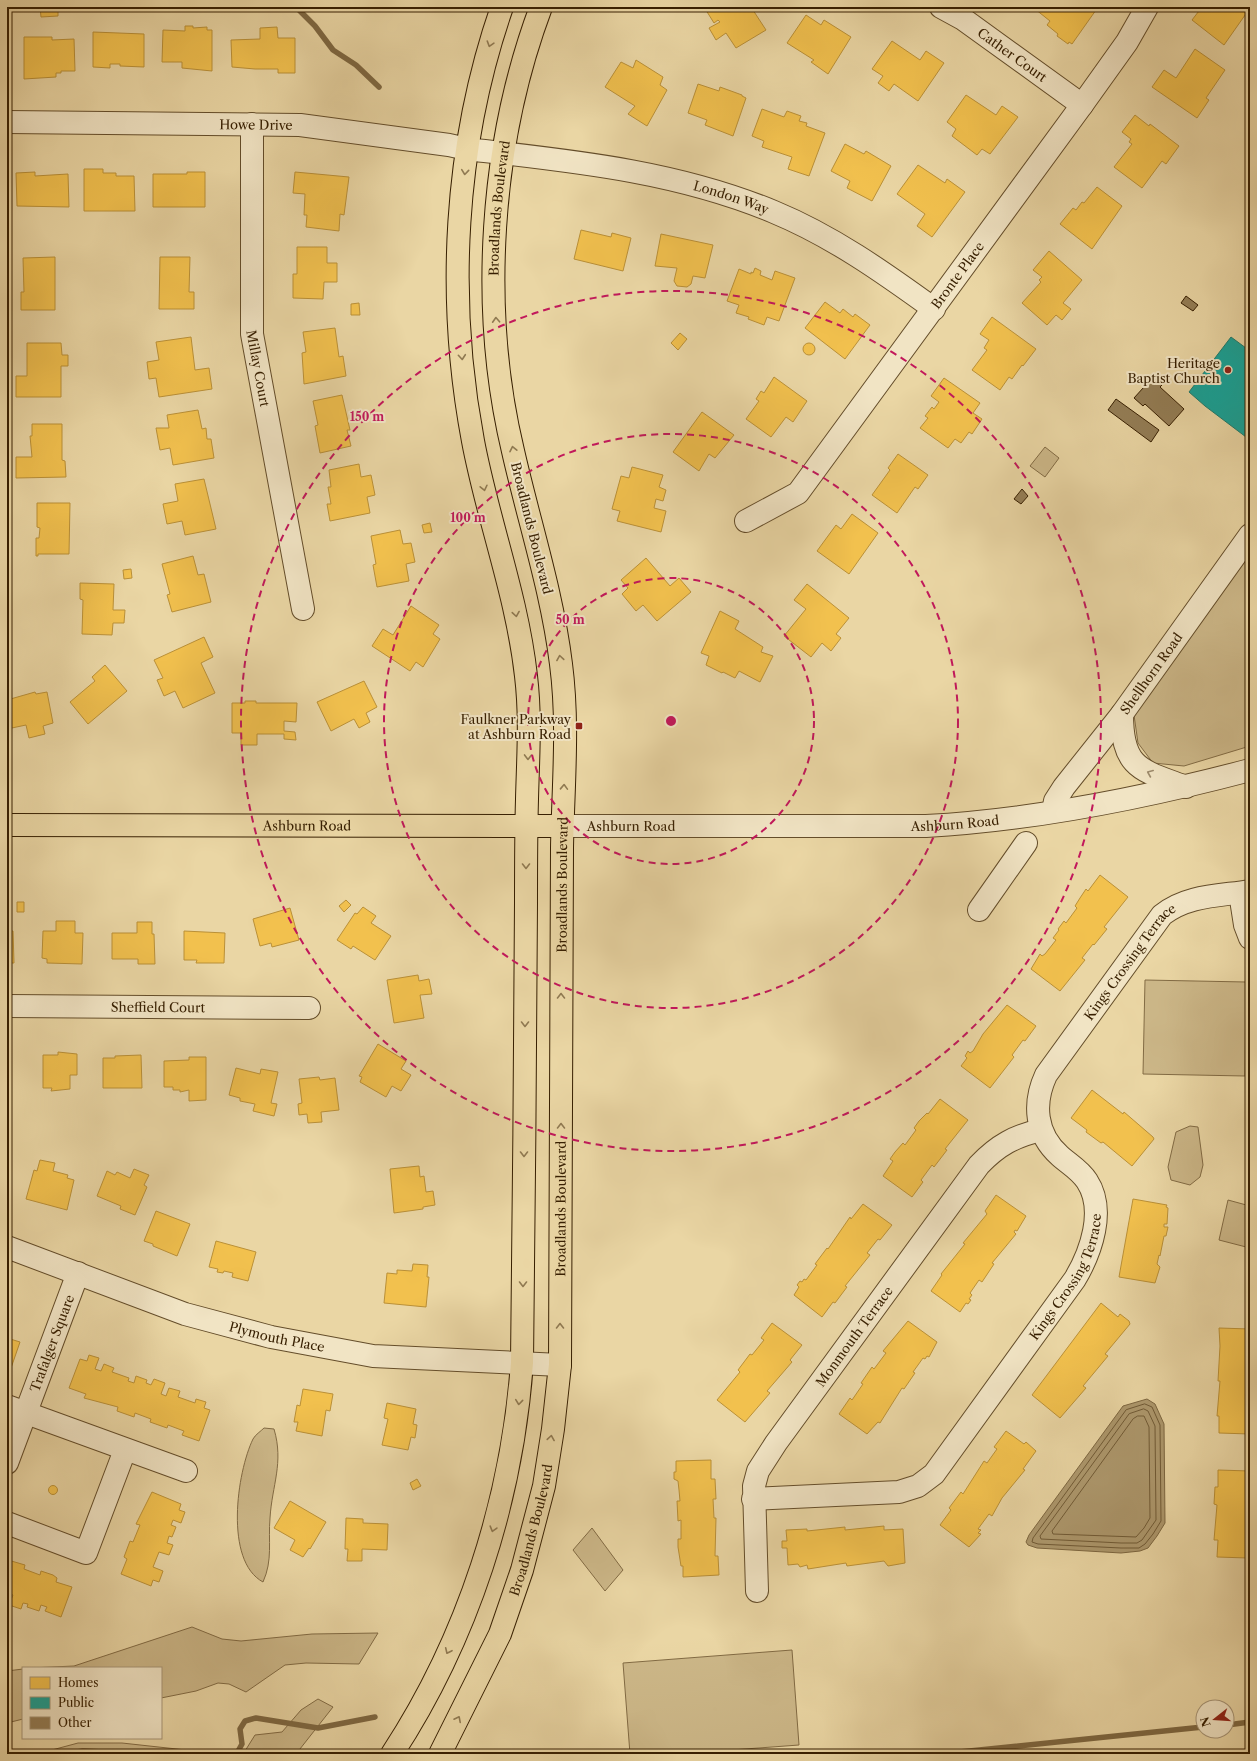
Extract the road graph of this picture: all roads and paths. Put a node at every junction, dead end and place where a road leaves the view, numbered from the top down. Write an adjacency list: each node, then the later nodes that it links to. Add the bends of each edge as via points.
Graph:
1 (502, 7): 8 (main road, one-way to 8, via 481,80)
2 (541, 7): 9 (main road, Broadlands Boulevard, via 520,75)
3 (940, 7): 5 (street, Cather Court, via 963,19)
4 (1147, 7): 5 (street, Bronte Place, via 1127,42)
5 (1082, 105): 10 (street, Bronte Place)
6 (7, 122): 7 (street, Howe Drive)
7 (252, 124): 8 (street, Howe Drive, via 300,125); 13 (street, Millay Court, via 252,334)
8 (467, 149): 9 (street, Howe Drive); 20 (main road, one-way to 20, via 458,261 458,314 473,443 512,591 526,675 529,728)
9 (504, 153): 10 (street, London Way, via 625,169 678,180 733,196 775,212 824,236 876,267); 19 (main road, Broadlands Boulevard, one-way to 9, via 564,772 561,665 542,563 512,450 497,345 495,250)
10 (934, 309): 11 (street, Bronte Place, via 798,493)
11 (746, 521)
12 (1250, 535): 14 (street, Shellhorn Road)
13 (303, 609)
14 (1122, 714): 16 (street, one-way to 14, via 1145,772 1135,764 1122,735); 17 (street, Shellhorn Road, via 1064,787 1055,801)
15 (1250, 770): 16 (street, Ashburn Road)
16 (1186, 787): 17 (street, Ashburn Road)
17 (1054, 811): 19 (street, Ashburn Road, via 976,823 926,826)
18 (7, 825): 20 (main road, Ashburn Road)
19 (562, 826): 20 (main road, Ashburn Road); 31 (main road, Broadlands Boulevard, one-way to 19)
20 (526, 827): 30 (main road, one-way to 30)
21 (1026, 844): 23 (street)
22 (1245, 892): 24 (street, via 1245,925); 27 (street, Kings Crossing Terrace, via 1191,899 1162,915 1046,1075 1037,1101)
23 (979, 910)
24 (1250, 938)
25 (7, 1006): 26 (street, Sheffield Court)
26 (309, 1008)
27 (1041, 1130): 36 (street, Monmouth Terrace, via 1007,1141 979,1165 776,1443 758,1471); 36 (street, Kings Crossing Terrace, via 1052,1148 1081,1173 1092,1191 1096,1215 1088,1251 1075,1279 934,1474 918,1486 899,1492)
28 (7, 1247): 29 (street, Plymouth Place)
29 (78, 1273): 30 (street, Plymouth Place, via 185,1314 300,1343 373,1356); 32 (street, Trafalger Square)
30 (522, 1363): 31 (street, Plymouth Place); 39 (main road, one-way to 39, via 515,1438 506,1484 486,1552 466,1611 439,1670)
31 (560, 1365): 40 (main road, Broadlands Boulevard, one-way to 31, via 500,1634 522,1570 544,1486)
32 (17, 1410): 33 (street); 34 (street, Trafalger Square)
33 (125, 1450): 35 (street); 37 (street, via 86,1553)
34 (7, 1463)
35 (186, 1471)
36 (753, 1499): 38 (street, Monmouth Terrace)
37 (7, 1524)
38 (757, 1590)
39 (392, 1754)
40 (440, 1754)

